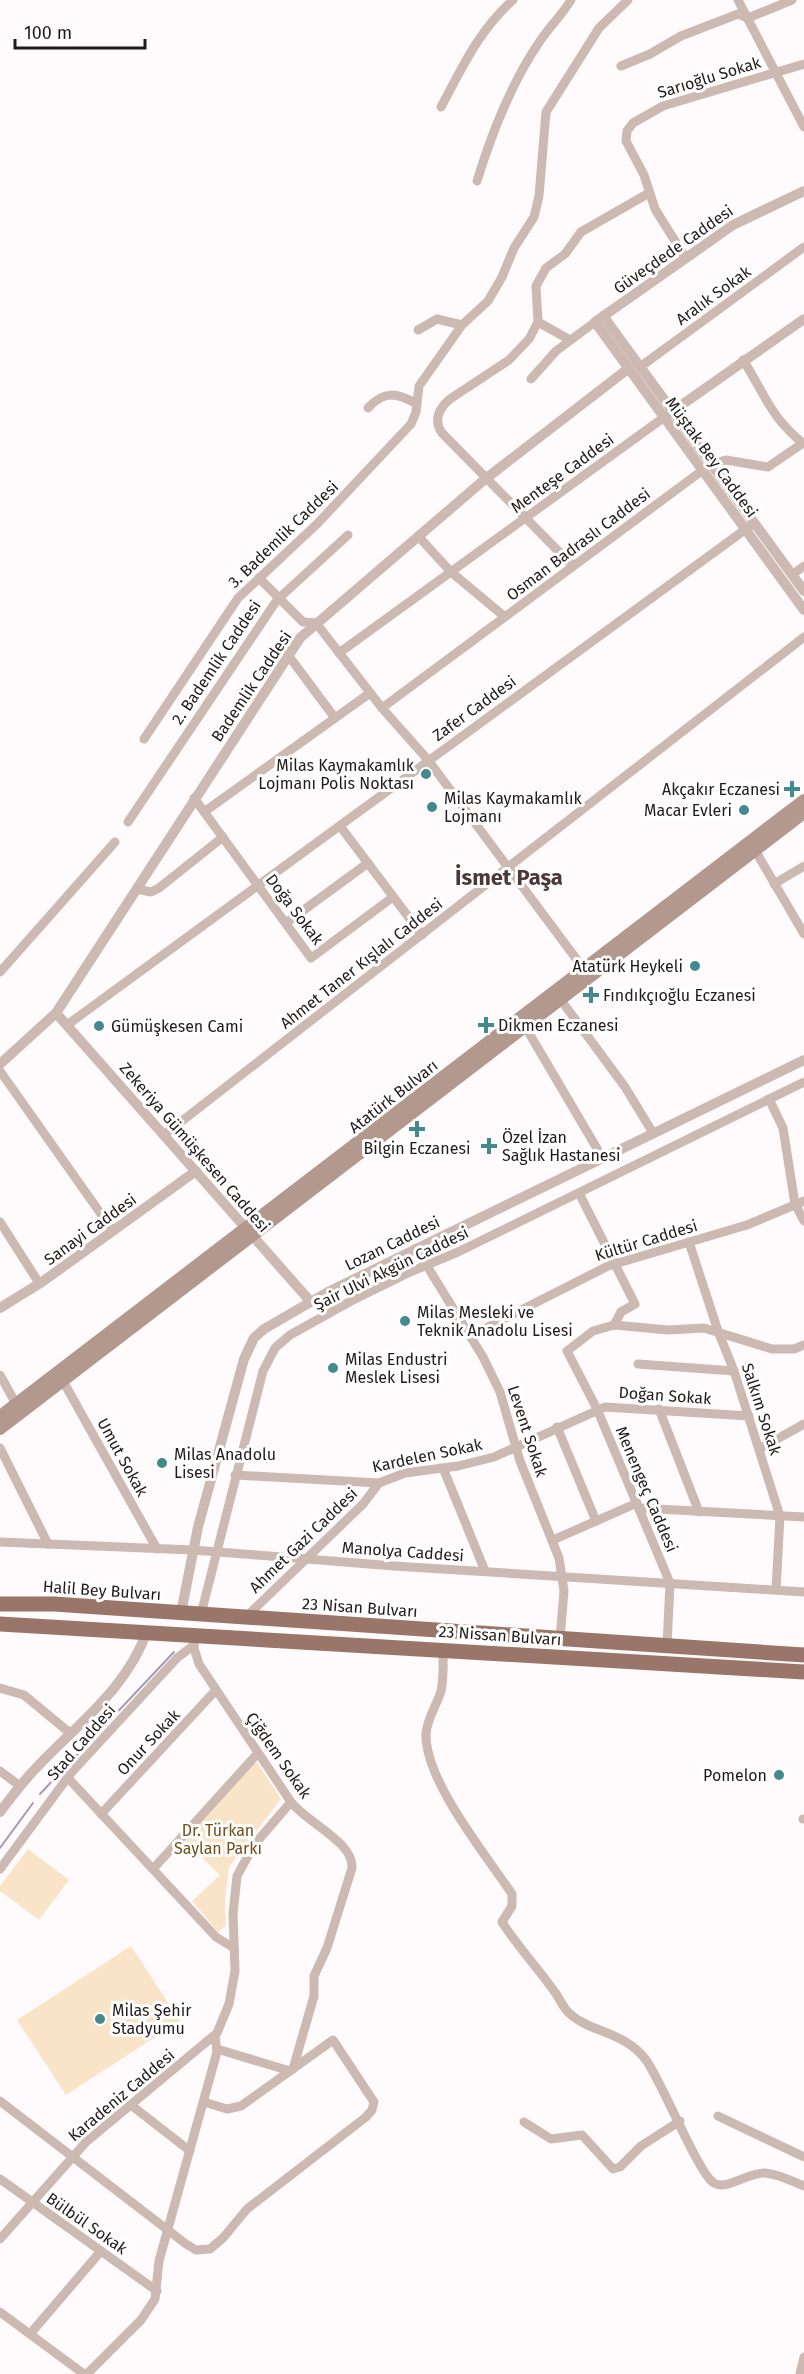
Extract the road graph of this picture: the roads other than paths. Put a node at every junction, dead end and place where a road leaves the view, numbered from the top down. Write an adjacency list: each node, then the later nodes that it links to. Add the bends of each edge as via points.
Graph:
1 (513, 0): 10 (street, via 478,38)
2 (571, 0): 12 (street, via 540,41 515,86 490,140)
3 (628, 0): 20 (street, 3. Bademlik Caddesi, via 599,28 546,112 536,209 493,294)
4 (738, 0): 6 (street)
5 (792, 0): 6 (street)
6 (748, 18): 8 (street, via 738,14 681,36); 9 (street)
7 (804, 64): 9 (street, Sarıoğlu Sokak)
8 (621, 66)
9 (777, 72): 11 (street); 14 (street, Sarıoğlu Sokak, via 663,106 633,123 626,141)
10 (441, 107)
11 (804, 127)
12 (477, 181)
13 (804, 191): 16 (street, Güveçdede Caddesi, via 739,221)
14 (649, 193): 16 (street, Sarıoğlu Sokak); 19 (street, via 581,232 565,254 546,268 536,286)
15 (804, 247): 24 (street, Aralık Sokak)
16 (685, 257): 18 (street, Güveçdede Caddesi)
17 (804, 318): 23 (street, Menteşe Caddesi)
18 (599, 319): 22 (street); 24 (street, Müştak Bey Caddesi)
19 (538, 322): 22 (street); 31 (street, via 529,339 509,360 445,403 437,419 439,430)
20 (462, 325): 21 (street, via 437,319); 26 (street, 3. Bademlik Caddesi, via 418,386)
21 (418, 330)
22 (570, 340): 25 (street)
23 (742, 360): 28 (street, Menteşe Caddesi); 29 (street, via 774,416)
24 (635, 367): 28 (street, Müştak Bey Caddesi); 31 (street, Bademlik Caddesi)
25 (531, 379)
26 (417, 404): 27 (street, via 389,393 381,395); 40 (street, 3. Bademlik Caddesi, via 405,433)
27 (368, 408)
28 (669, 414): 30 (street, Müştak Bey Caddesi); 32 (street, Menteşe Caddesi)
29 (804, 443): 30 (street, via 764,468 726,460)
30 (707, 467): 33 (street, Müştak Bey Caddesi); 36 (street, Osman Badraslı Caddesi)
31 (487, 478): 32 (street); 35 (street, Bademlik Caddesi)
32 (524, 519): 36 (street); 38 (street, Menteşe Caddesi)
33 (750, 526): 39 (street, Müştak Bey Caddesi); 43 (street, Müştak Bey Caddesi); 53 (street, Zafer Caddesi)
34 (348, 535): 42 (street, 2. Bademlik Caddesi)
35 (418, 536): 38 (street); 45 (street, Bademlik Caddesi)
36 (573, 566): 44 (street, Osman Badraslı Caddesi)
37 (804, 566): 39 (street)
38 (451, 572): 44 (street); 47 (street, Menteşe Caddesi)
39 (792, 575): 41 (street, Müştak Bey Caddesi)
40 (259, 578): 42 (street); 52 (street, 3. Bademlik Caddesi, via 221,621)
41 (804, 591)
42 (278, 598): 45 (street, via 303,622); 58 (street, 2. Bademlik Caddesi)
43 (804, 610)
44 (505, 616): 50 (street, Osman Badraslı Caddesi)
45 (316, 623): 47 (street); 48 (street, Bademlik Caddesi)
46 (804, 638): 65 (street, Ahmet Taner Kışlalı Caddesi)
47 (339, 653): 49 (street)
48 (288, 655): 51 (street); 54 (street, Bademlik Caddesi)
49 (370, 693): 50 (street); 51 (street)
50 (382, 708): 53 (street)
51 (335, 718): 56 (street)
52 (144, 739)
53 (428, 760): 59 (street, Zafer Caddesi); 65 (street)
54 (194, 798): 56 (street, Doğa Sokak); 68 (street, Bademlik Caddesi)
55 (804, 800): 62 (main road, Atatürk Bulvarı)
56 (204, 812): 60 (street, Doğa Sokak)
57 (804, 813): 62 (main road, Atatürk Bulvarı)
58 (128, 822)
59 (340, 826): 63 (street); 67 (street, Zafer Caddesi)
60 (223, 837): 67 (street, Doğa Sokak); 68 (street, via 159,888 151,892)
61 (115, 842): 73 (street)
62 (752, 847): 66 (street); 74 (main road, Atatürk Bulvarı)
63 (368, 862): 69 (street); 70 (street)
64 (804, 866): 66 (street)
65 (507, 869): 72 (street, Ahmet Taner Kışlalı Caddesi); 74 (street)
66 (774, 884): 71 (street)
67 (258, 885): 70 (street, Doğa Sokak); 77 (street, Zafer Caddesi)
68 (137, 889): 76 (street, Bademlik Caddesi)
69 (393, 897): 70 (street, Doğa Sokak, via 311,958); 72 (street)
70 (286, 923)
71 (804, 934)
72 (422, 935): 85 (street, Ahmet Taner Kışlalı Caddesi)
73 (0, 972)
74 (588, 974): 75 (main road, Atatürk Bulvarı)
75 (559, 996): 78 (main road, Atatürk Bulvarı); 84 (street); 93 (main road, Atatürk Bulvarı)
76 (56, 1013): 77 (street, Zekeriya Gümüşkesen Caddesi); 80 (street, Bademlik Caddesi)
77 (67, 1025): 85 (street, Zekeriya Gümüşkesen Caddesi)
78 (526, 1028): 86 (street); 93 (main road, Atatürk Bulvarı)
79 (804, 1060): 84 (street, Lozan Caddesi)
80 (0, 1064)
81 (0, 1071): 92 (street)
82 (804, 1082): 83 (street, Şair Ulvi Akgün Caddesi)
83 (769, 1099): 88 (street, Şair Ulvi Akgün Caddesi); 89 (street, via 785,1134)
84 (653, 1133): 86 (street, Lozan Caddesi)
85 (164, 1135): 87 (street, Zekeriya Gümüşkesen Caddesi)
86 (602, 1157): 95 (street, Lozan Caddesi)
87 (196, 1171): 92 (street, Sanayi Caddesi); 93 (street, Zekeriya Gümüşkesen Caddesi)
88 (579, 1193): 96 (street); 97 (street, Şair Ulvi Akgün Caddesi)
89 (800, 1202): 90 (street); 94 (street, Kültür Caddesi, via 747,1225)
90 (804, 1221)
91 (0, 1222): 98 (street)
92 (113, 1231): 98 (street, Sanayi Caddesi)
93 (250, 1233): 99 (street, Zekeriya Gümüşkesen Caddesi); 108 (main road, Atatürk Bulvarı); 109 (main road, Atatürk Bulvarı)
94 (689, 1242): 96 (street, Kültür Caddesi); 102 (street, Salkım Sokak)
95 (416, 1248): 97 (street, Levent Sokak); 99 (street, Lozan Caddesi)
96 (616, 1263): 101 (street, via 635,1304 621,1312); 103 (street, Kültür Caddesi)
97 (427, 1266): 103 (street, Levent Sokak); 121 (street, Şair Ulvi Akgün Caddesi, via 344,1304 297,1330 275,1348 263,1371)
98 (39, 1283): 100 (street, Sanayi Caddesi)
99 (310, 1301): 132 (street, Lozan Caddesi, via 264,1329 248,1349)
100 (0, 1308)
101 (614, 1326): 102 (street); 110 (street, Menengeç Caddesi, via 593,1331 567,1351)
102 (718, 1331): 104 (street, via 772,1349); 106 (street, Salkım Sokak)
103 (470, 1336): 117 (street, Levent Sokak, via 500,1392)
104 (804, 1346)
105 (638, 1364): 106 (street)
106 (734, 1371): 113 (street, Salkım Sokak)
107 (0, 1375): 109 (street)
108 (63, 1381): 116 (main road, Atatürk Bulvarı); 131 (street, Umut Sokak)
109 (16, 1404): 112 (main road, Atatürk Bulvarı)
110 (597, 1409): 111 (street, Doğan Sokak); 115 (street, Doğan Sokak); 123 (street, Menengeç Caddesi)
111 (660, 1409): 113 (street, Doğan Sokak); 124 (street)
112 (0, 1416)
113 (748, 1416): 119 (street, Salkım Sokak)
114 (804, 1424): 119 (street)
115 (557, 1427): 117 (street, Doğan Sokak); 127 (street)
116 (0, 1429)
117 (515, 1447): 120 (street, Kardelen Sokak, via 483,1461); 128 (street, Levent Sokak)
118 (0, 1448): 130 (street)
119 (759, 1449): 125 (street, Salkım Sokak)
120 (443, 1468): 122 (street, Kardelen Sokak, via 405,1473); 135 (street)
121 (235, 1475): 122 (street, Kardelen Sokak); 133 (street, Şair Ulvi Akgün Caddesi)
122 (380, 1483): 134 (street, Ahmet Gazi Caddesi)
123 (638, 1506): 124 (street); 127 (street); 137 (street, Menengeç Caddesi)
124 (699, 1512): 125 (street)
125 (780, 1516): 126 (street); 138 (street, Salkım Sokak)
126 (804, 1517)
127 (596, 1521): 128 (street)
128 (553, 1540): 136 (street, Levent Sokak)
129 (0, 1542): 130 (street, Manolya Caddesi)
130 (48, 1544): 131 (street, Manolya Caddesi)
131 (157, 1548): 132 (street, Manolya Caddesi)
132 (193, 1550): 133 (street, Manolya Caddesi); 141 (street, Lozan Caddesi)
133 (216, 1552): 134 (street, Manolya Caddesi); 142 (street, Şair Ulvi Akgün Caddesi)
134 (304, 1559): 135 (street, Manolya Caddesi); 143 (street, Ahmet Gazi Caddesi)
135 (485, 1572): 136 (street, Manolya Caddesi)
136 (563, 1576): 137 (street, Manolya Caddesi); 146 (street, Levent Sokak)
137 (670, 1583): 138 (street, Manolya Caddesi); 148 (street, Menengeç Caddesi)
138 (777, 1590): 139 (street, Manolya Caddesi)
139 (804, 1592)
140 (0, 1604): 141 (highway, Halil Bey Bulvarı)
141 (181, 1613): 142 (highway, Halil Bey Bulvarı)
142 (201, 1614): 143 (highway, 23 Nisan Bulvarı)
143 (245, 1617): 146 (highway, 23 Nisan Bulvarı)
144 (0, 1624): 145 (highway)
145 (147, 1632): 147 (highway); 154 (street, via 128,1672)
146 (560, 1639): 148 (highway, 23 Nisan Bulvarı)
147 (194, 1640): 149 (highway, 23 Nissan Bulvarı); 153 (street, Çiğdem Sokak, via 199,1664); 157 (street, Stad Caddesi)
148 (667, 1646): 150 (highway, 23 Nisan Bulvarı)
149 (443, 1649): 151 (highway, 23 Nissan Bulvarı); 172 (street, via 441,1691 432,1707 426,1733 429,1758 440,1784 512,1894 512,1906 502,1922 569,2013 616,2035 645,2058)
150 (804, 1655)
151 (804, 1672)
152 (0, 1688): 154 (street, via 24,1695)
153 (216, 1690): 155 (street, Çiğdem Sokak); 161 (street, Onur Sokak)
154 (70, 1733): 158 (street)
155 (258, 1753): 159 (street, Çiğdem Sokak); 163 (street)
156 (0, 1771): 158 (street)
157 (68, 1778): 161 (street); 162 (street, Stad Caddesi)
158 (20, 1786): 160 (street)
159 (291, 1802): 164 (street, Karadeniz Caddesi, via 241,1865 234,1889); 167 (street, Çiğdem Sokak, via 352,1858 327,1948 314,1976 314,1996)
160 (0, 1812)
161 (101, 1814): 163 (street)
162 (0, 1869)
163 (153, 1869): 164 (street, via 216,1937)
164 (234, 1948): 165 (street, Karadeniz Caddesi, via 235,1971 229,2004)
165 (215, 2036): 166 (street); 170 (street, Karadeniz Caddesi)
166 (217, 2049): 167 (street); 169 (street)
167 (292, 2070): 169 (street, via 236,2108); 180 (street, via 333,2040 371,2094 372,2110 247,2209 210,2249 196,2250)
168 (0, 2101): 175 (street)
169 (204, 2102): 174 (street)
170 (131, 2105): 174 (street); 175 (street, Karadeniz Caddesi)
171 (718, 2116): 176 (street)
172 (680, 2121): 173 (street, via 613,2169 582,2135 551,2139); 178 (street, via 701,2168 716,2185 728,2185 748,2174 767,2173)
173 (524, 2122)
174 (190, 2151): 180 (street)
175 (72, 2156): 179 (street, Karadeniz Caddesi); 180 (street)
176 (804, 2157)
177 (0, 2179): 179 (street, Bülbül Sokak)
178 (804, 2186)
179 (32, 2202): 181 (street, Karadeniz Caddesi); 182 (street, Bülbül Sokak)
180 (168, 2230): 183 (street, via 159,2261)
181 (0, 2240)
182 (101, 2251): 183 (street, Bülbül Sokak); 185 (street)
183 (157, 2291): 187 (street, via 146,2314)
184 (0, 2312): 185 (street)
185 (30, 2334): 187 (street)
186 (804, 2357): 188 (street)
187 (86, 2374)
188 (800, 2374)

